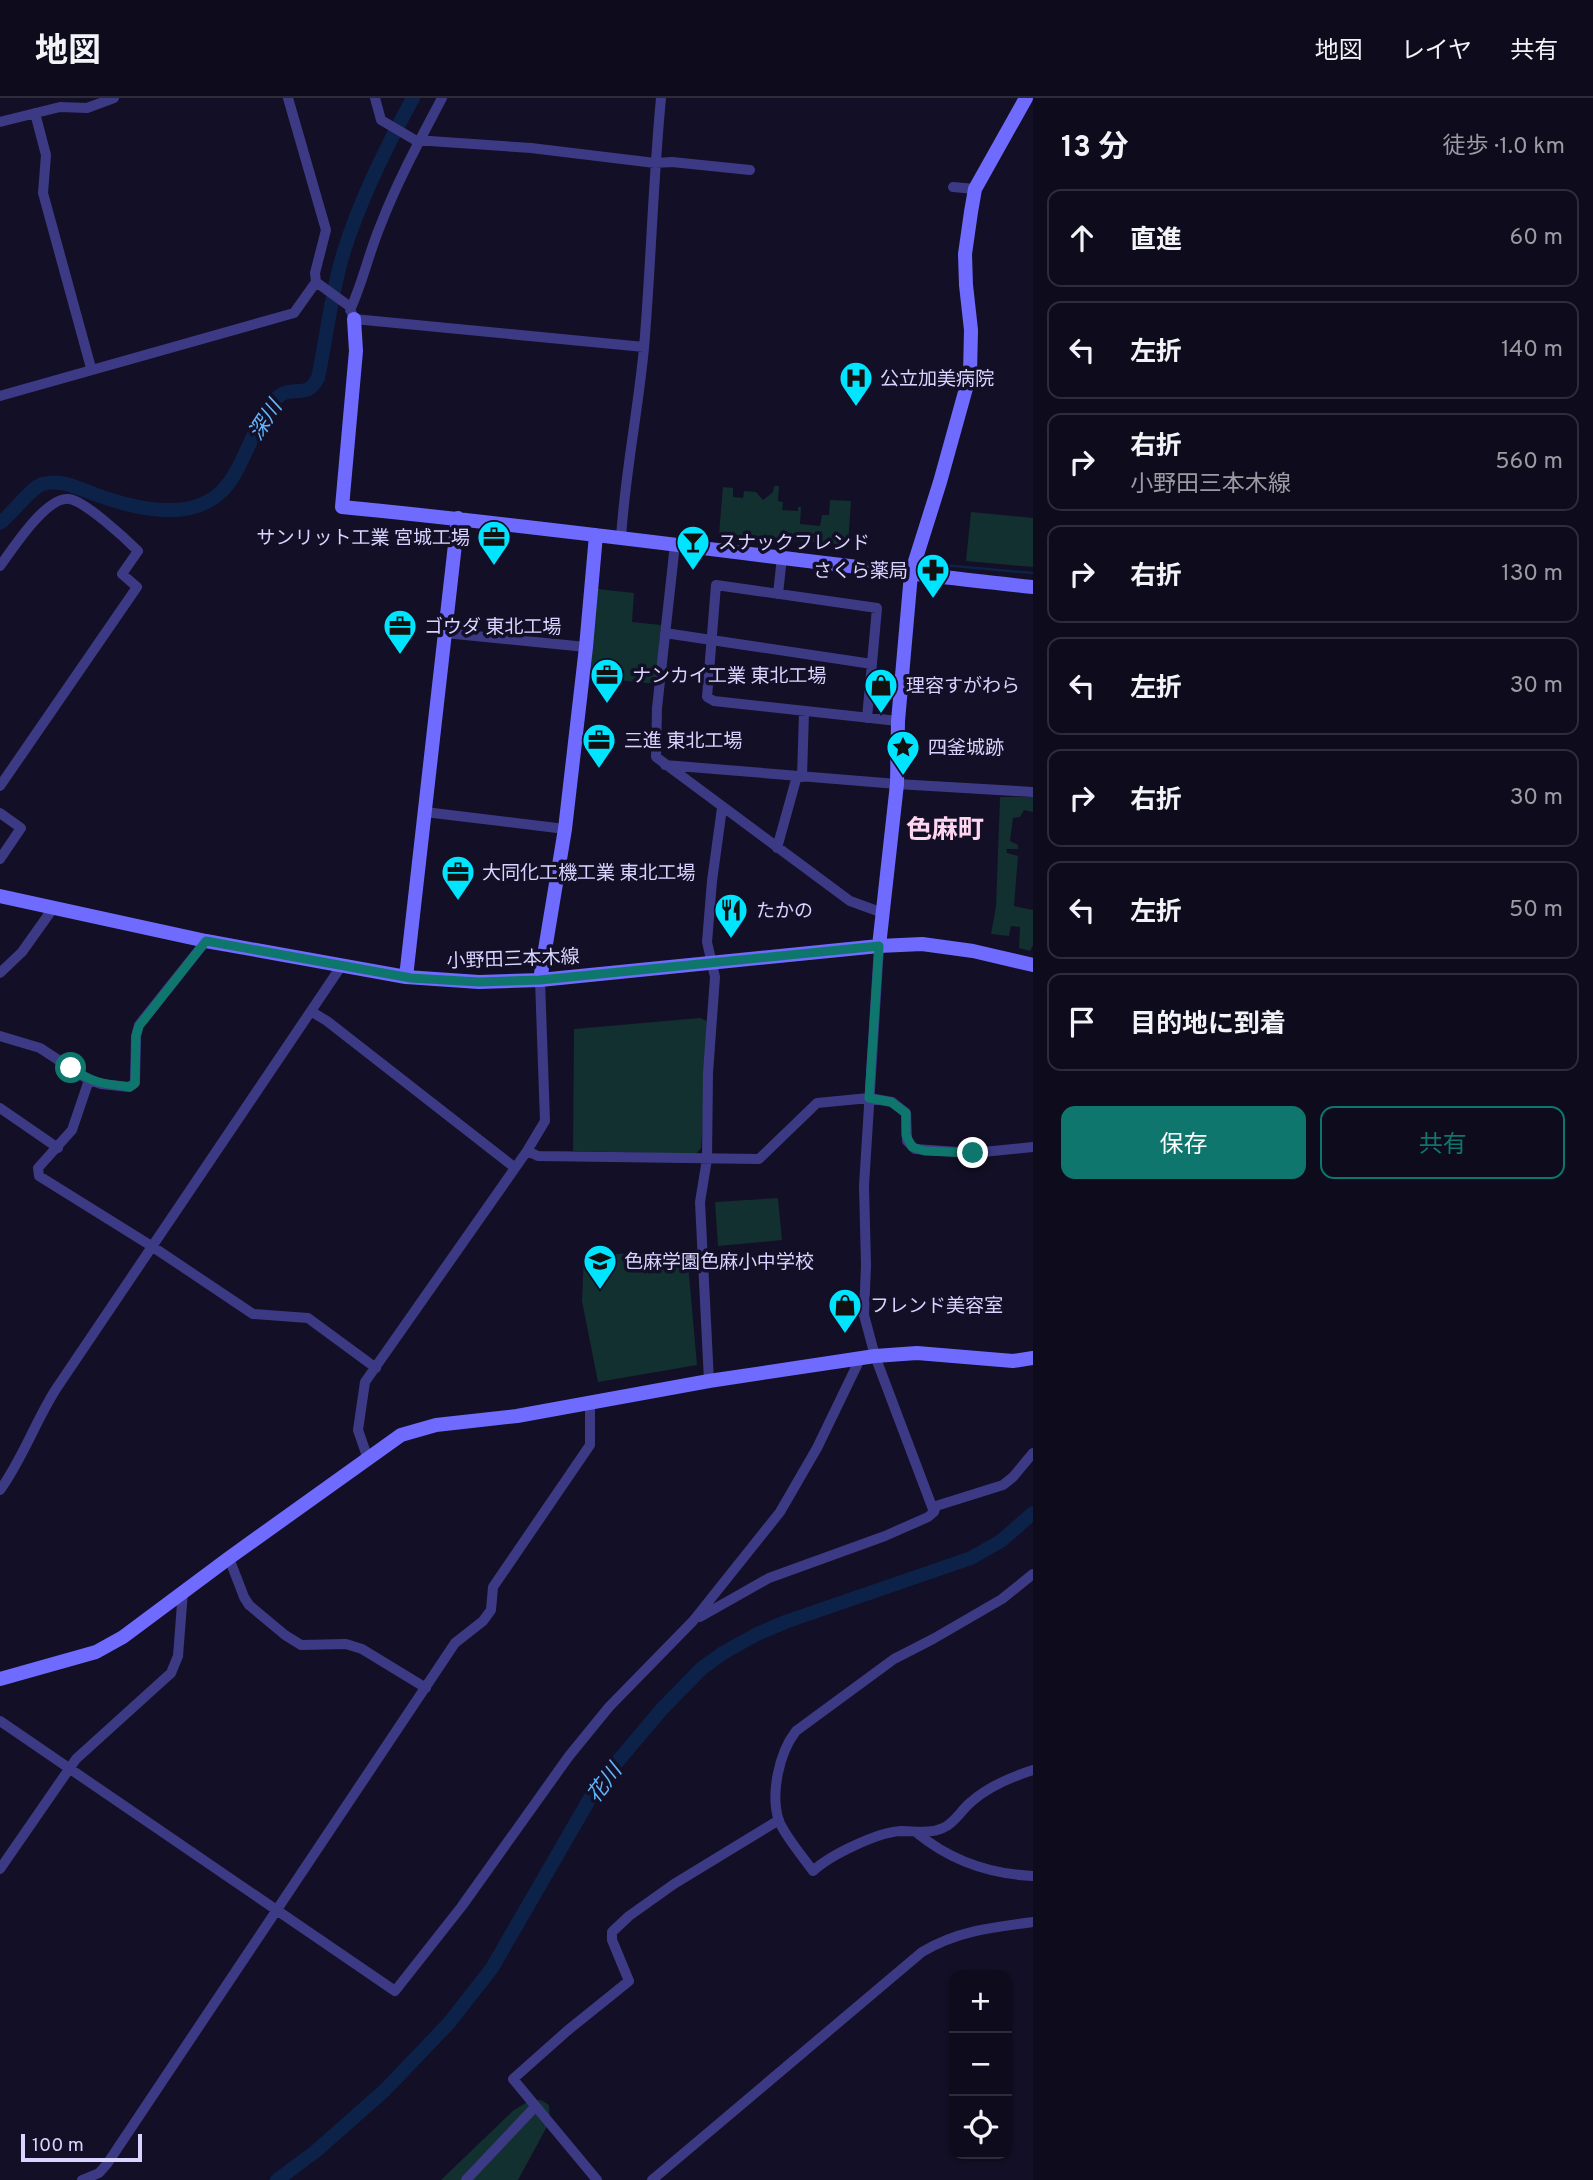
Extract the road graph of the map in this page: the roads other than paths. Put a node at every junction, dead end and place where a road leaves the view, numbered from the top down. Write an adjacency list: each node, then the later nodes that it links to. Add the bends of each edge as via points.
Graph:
1 (114, 98): 7 (street, via 87,108)
2 (288, 98): 15 (street, via 326,225)
3 (375, 98): 10 (street, via 381,120)
4 (442, 98): 10 (street)
5 (661, 98): 11 (street)
6 (1026, 98): 14 (street)
7 (60, 103): 8 (street)
8 (35, 113): 9 (street); 18 (street, via 46,155 43,193)
9 (0, 122)
10 (416, 139): 11 (street); 16 (street)
11 (655, 163): 12 (street); 17 (street)
12 (750, 170)
13 (953, 187): 14 (street)
14 (975, 189): 26 (street, via 965,254 970,373)
15 (316, 282): 16 (street); 18 (street, via 289,315)
16 (351, 312): 17 (street); 20 (street, via 356,351 342,506)
17 (644, 347): 22 (street)
18 (91, 368): 19 (street)
19 (0, 396)
20 (457, 518): 21 (street); 29 (street)
21 (596, 535): 22 (street); 32 (street)
22 (621, 538): 23 (street)
23 (674, 544): 24 (street); 30 (street)
24 (782, 557): 26 (street); 28 (street)
25 (0, 566): 40 (street, via 44,511 68,499 88,509 138,551 122,575 137,587)
26 (911, 574): 27 (street); 36 (street)
27 (1033, 587)
28 (778, 594): 31 (street, via 716,586); 33 (street, via 877,608)
29 (444, 633): 32 (street); 43 (street)
30 (666, 633): 31 (street); 37 (street, via 656,757)
31 (711, 640): 33 (street); 34 (street, via 707,697)
32 (586, 647): 45 (street)
33 (872, 664): 35 (street)
34 (804, 712): 35 (street); 38 (street)
35 (867, 719): 36 (street)
36 (898, 722): 39 (street)
37 (665, 765): 38 (street); 42 (street)
38 (800, 776): 39 (street); 46 (street)
39 (897, 784): 41 (street); 50 (street)
40 (0, 786)
41 (1033, 792)
42 (722, 808): 46 (street); 53 (street, via 709,901)
43 (425, 812): 45 (street); 57 (street)
44 (0, 813): 47 (street, via 21,828)
45 (565, 829): 58 (street)
46 (777, 848): 50 (street, via 850,901)
47 (0, 859)
48 (0, 895): 49 (street, 小野田三本木線)
49 (54, 907): 51 (street, 小野田三本木線); 56 (street, via 22,952)
50 (883, 913): 52 (street)
51 (206, 941): 54 (street, 小野田三本木線); 61 (street, via 139,1026 135,1083 130,1087)
52 (879, 946): 53 (street, 小野田三本木線); 55 (street, 小野田三本木線, via 922,944); 62 (street)
53 (711, 962): 58 (street, 小野田三本木線); 67 (street, via 715,977)
54 (342, 965): 57 (street, 小野田三本木線); 59 (street)
55 (1033, 965)
56 (0, 973)
57 (406, 977): 58 (street, 小野田三本木線)
58 (540, 980): 66 (street, via 545,1121)
59 (312, 1012): 68 (street); 69 (street)
60 (0, 1035): 61 (street, via 40,1048)
61 (89, 1080): 65 (street, via 72,1130)
62 (869, 1098): 64 (street, via 891,1102 906,1113 907,1140 915,1149 973,1153); 67 (street, via 817,1102 759,1159); 70 (street, via 864,1186)
63 (0, 1108): 65 (street)
64 (1033, 1147)
65 (58, 1148): 69 (street, via 38,1168 39,1176)
66 (527, 1151): 67 (street, via 538,1156); 68 (street)
67 (707, 1159): 73 (street, via 700,1202)
68 (514, 1167): 72 (street)
69 (153, 1247): 72 (street, via 253,1314 308,1318); 77 (street, via 42,1411)
70 (868, 1357): 71 (street, via 917,1353 1013,1361); 73 (street); 78 (street); 82 (street, via 780,1512)
71 (1033, 1358)
72 (376, 1368): 76 (street, via 363,1387 358,1422)
73 (709, 1381): 74 (street)
74 (590, 1402): 76 (street, via 436,1425 401,1435); 84 (street, via 588,1448 493,1587 491,1611 455,1643)
75 (1033, 1453): 78 (street, via 1003,1485 936,1506)
76 (368, 1459): 79 (street)
77 (0, 1490)
78 (934, 1512): 82 (street, via 886,1536 769,1578)
79 (229, 1558): 81 (street); 84 (street, via 249,1605 285,1635 301,1645 346,1644 362,1649)
80 (1033, 1574): 88 (street, via 1002,1599 894,1659 796,1731 781,1762 776,1797)
81 (183, 1591): 83 (street, via 96,1652); 86 (street, via 178,1656 171,1672)
82 (693, 1620): 92 (street, via 569,1756 395,1991)
83 (0, 1679)
84 (426, 1688): 92 (street)
85 (0, 1721): 86 (street)
86 (69, 1768): 90 (street); 92 (street)
87 (1033, 1770): 89 (street, via 976,1797 942,1829)
88 (779, 1820): 89 (street, via 813,1871 887,1833); 94 (street, via 665,1890 612,1932 629,1981 513,2079)
89 (916, 1833): 91 (street, via 979,1868)
90 (0, 1869)
91 (1033, 1875)
92 (277, 1909): 95 (street, via 107,2164)
93 (1033, 1922): 98 (street, via 973,1930 922,1952)
94 (535, 2107): 96 (street); 97 (street)
95 (82, 2180)
96 (466, 2180)
97 (597, 2180)
98 (652, 2180)

